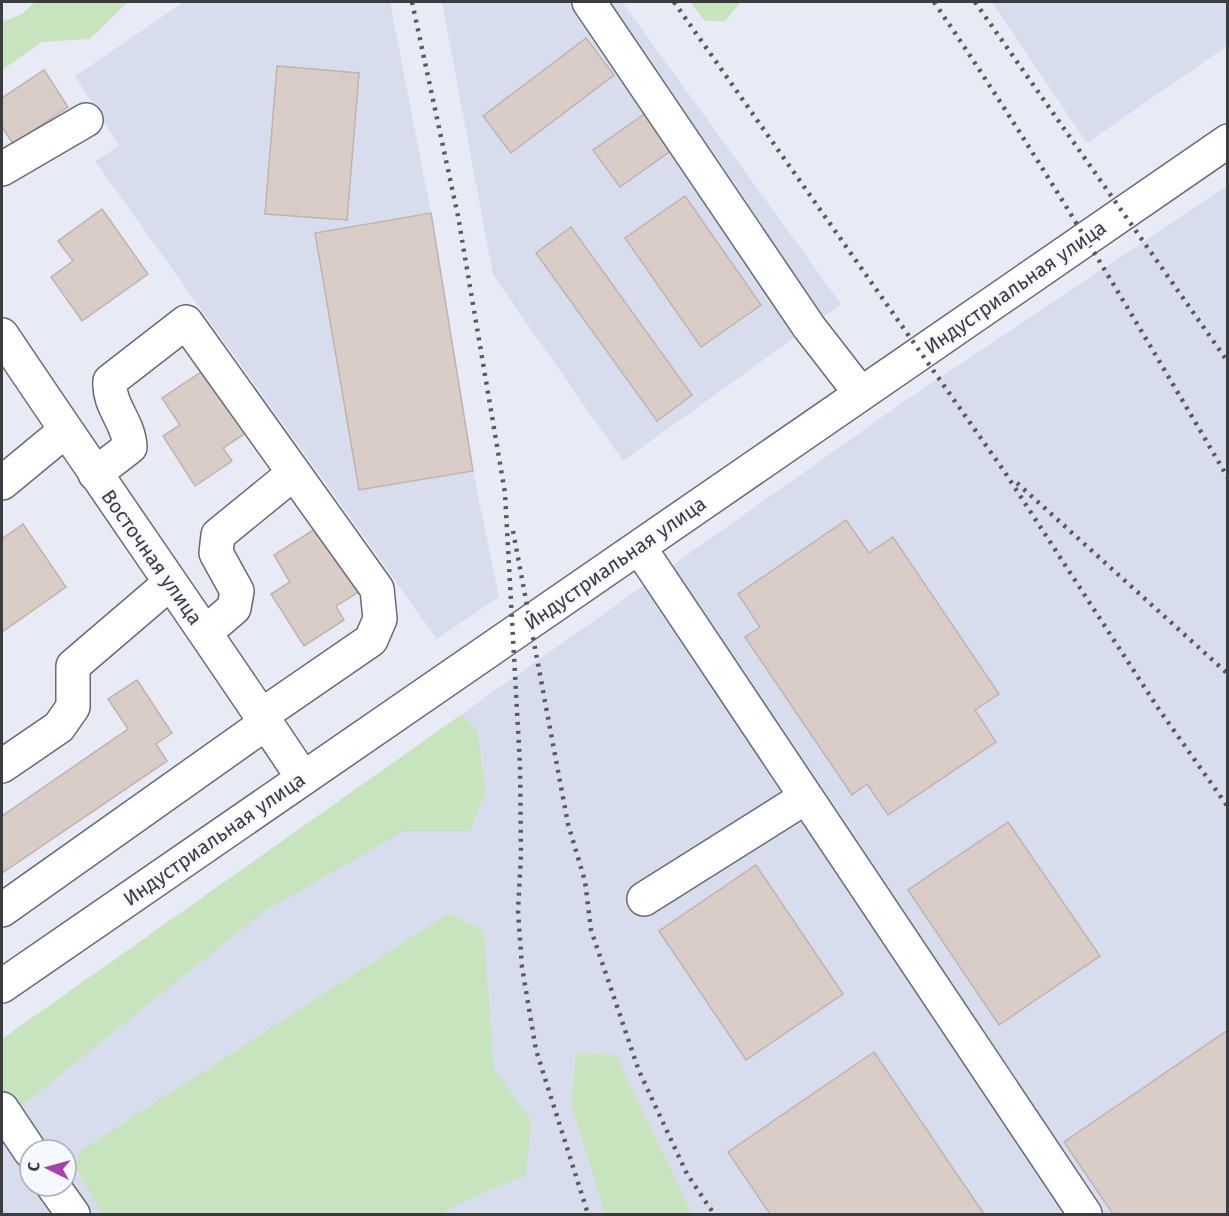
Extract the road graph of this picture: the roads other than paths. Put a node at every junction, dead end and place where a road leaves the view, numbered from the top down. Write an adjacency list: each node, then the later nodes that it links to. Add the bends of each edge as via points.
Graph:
1 (590, 2): 6 (street, via 809,327)
2 (86, 120): 4 (street)
3 (1227, 141): 6 (street, Индустриальная улица)
4 (2, 169)
5 (2, 335): 7 (street, Восточная улица)
6 (861, 394): 11 (street, Индустриальная улица)
7 (65, 431): 9 (street, Восточная улица); 10 (street)
8 (294, 473): 9 (street, via 186,322 110,381 109,395 129,433 130,447); 13 (street, via 218,535 216,553 237,591 234,608); 14 (street, via 377,589 380,620 371,640)
9 (94, 474): 12 (street, Восточная улица)
10 (2, 483)
11 (639, 547): 16 (street, Индустриальная улица); 17 (street)
12 (170, 583): 13 (street, Восточная улица); 15 (street, via 73,666 73,706 59,727)
13 (206, 632): 14 (street, Восточная улица)
14 (264, 719): 16 (street, Восточная улица); 19 (street)
15 (2, 766)
16 (303, 778): 20 (street, Индустриальная улица)
17 (806, 797): 18 (street); 25 (street)
18 (644, 899)
19 (2, 910)
20 (5, 975)
21 (2, 1109): 22 (street)
22 (21, 1138)
23 (61, 1198): 24 (street)
24 (73, 1215)
25 (1085, 1215)

